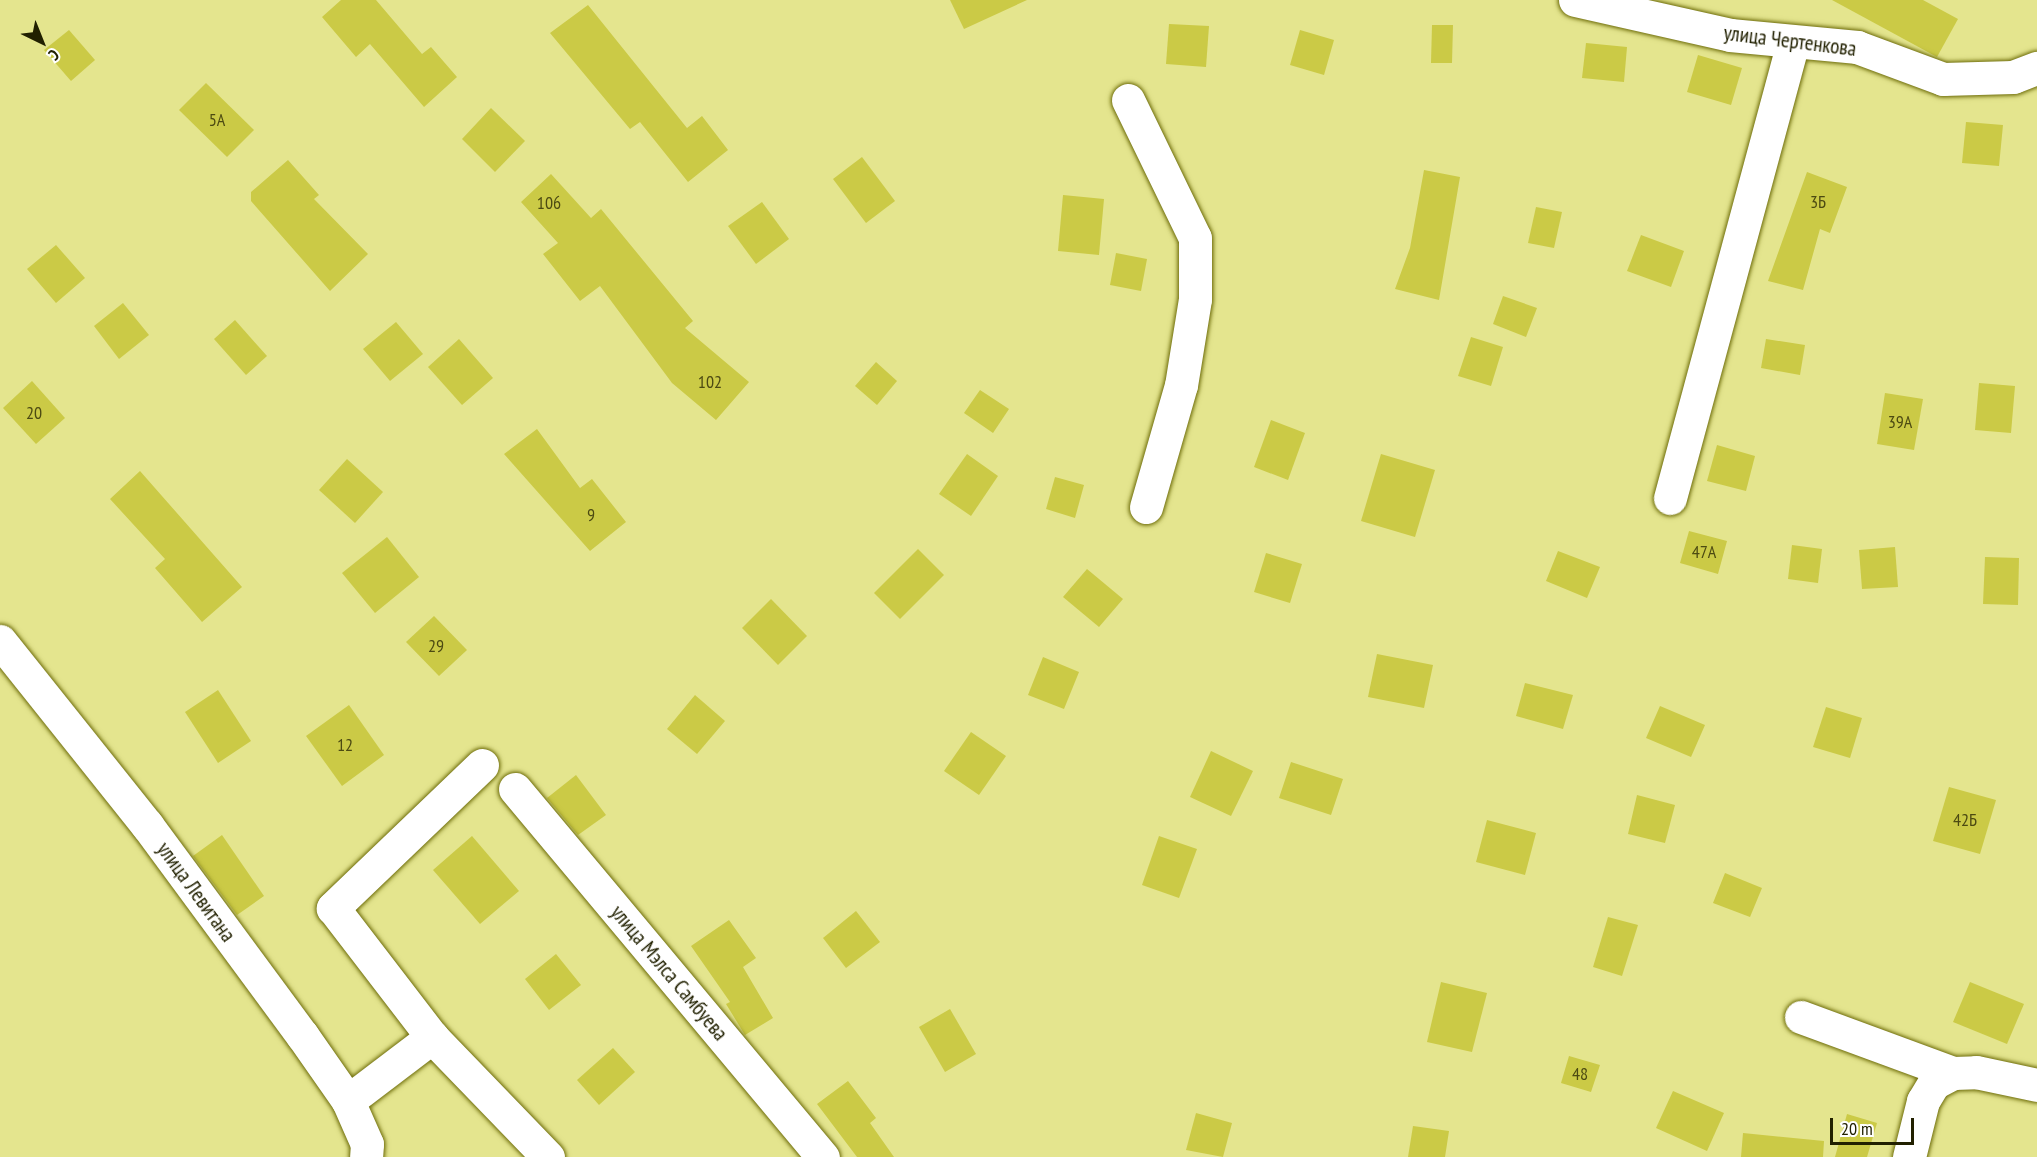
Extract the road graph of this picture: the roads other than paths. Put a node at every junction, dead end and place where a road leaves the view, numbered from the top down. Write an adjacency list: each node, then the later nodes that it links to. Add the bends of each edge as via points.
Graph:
1 (1575, 0): 2 (street, улица Чертенкова)
2 (1792, 45): 3 (street, улица Чертенкова, via 1857,48 1943,80 2013,77); 5 (street)
3 (2037, 68)
4 (1128, 100): 6 (street, via 1195,238 1195,299 1181,385)
5 (1670, 498)
6 (1146, 507)
7 (0, 641): 14 (street, улица Левитана, via 147,825)
8 (482, 765): 11 (street, via 333,908)
9 (515, 789): 17 (street, улица Мэлса Самбуева)
10 (1801, 1017): 12 (street)
11 (432, 1037): 14 (street); 16 (street)
12 (1953, 1073): 13 (street, via 1976,1072); 18 (street, via 1934,1083 1923,1101)
13 (2037, 1085)
14 (348, 1101): 15 (street, улица Левитана, via 367,1144)
15 (366, 1157)
16 (548, 1157)
17 (823, 1157)
18 (1909, 1157)

